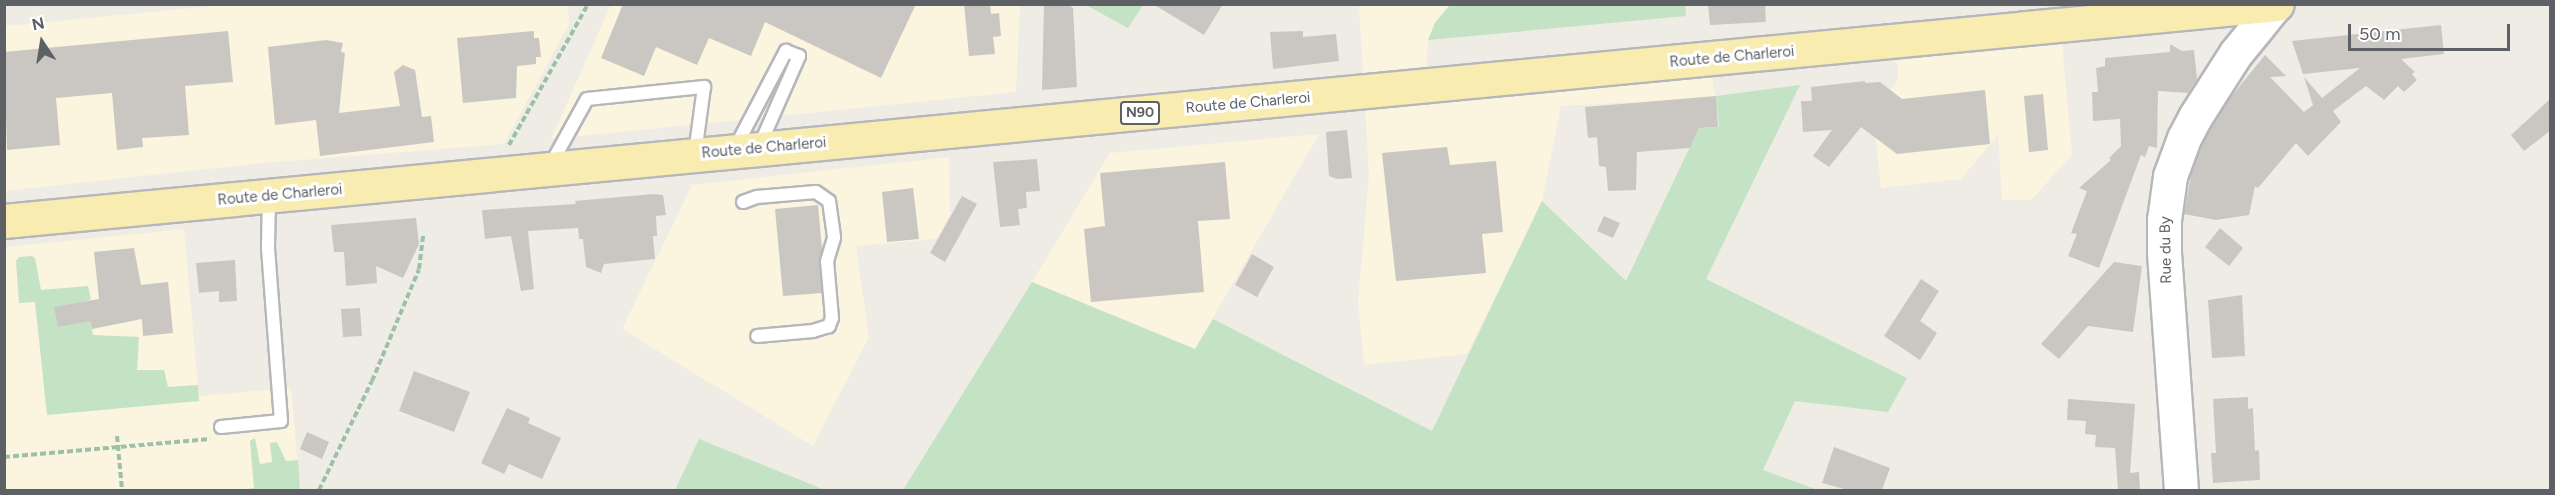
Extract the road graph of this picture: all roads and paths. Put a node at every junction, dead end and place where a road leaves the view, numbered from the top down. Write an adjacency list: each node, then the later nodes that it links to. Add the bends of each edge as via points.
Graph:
1 (588, 4): 6 (path)
2 (2276, 5): 3 (main road, Route de Charleroi / N90); 18 (street, Rue du By, via 2236,53 2195,117 2170,176 2164,252)
3 (746, 150): 3 (lane, via 799,56 786,51); 4 (main road, Route de Charleroi / N90)
4 (695, 155): 5 (main road, Route de Charleroi / N90); 5 (lane, via 704,87 587,99)
5 (548, 170): 6 (main road, Route de Charleroi / N90)
6 (492, 174): 7 (main road, Route de Charleroi / N90)
7 (269, 196): 9 (main road, Route de Charleroi / N90); 12 (lane, via 268,248 280,421)
8 (743, 202): 11 (lane, via 757,197 816,192 829,201 834,238 827,261 832,318 829,326)
9 (4, 221)
10 (423, 235): 17 (path, via 418,269 372,381)
11 (757, 336)
12 (221, 432): 14 (path)
13 (117, 436): 14 (path)
14 (118, 447): 15 (path); 16 (path)
15 (4, 457)
16 (122, 490)
17 (319, 490)
18 (2181, 490)

